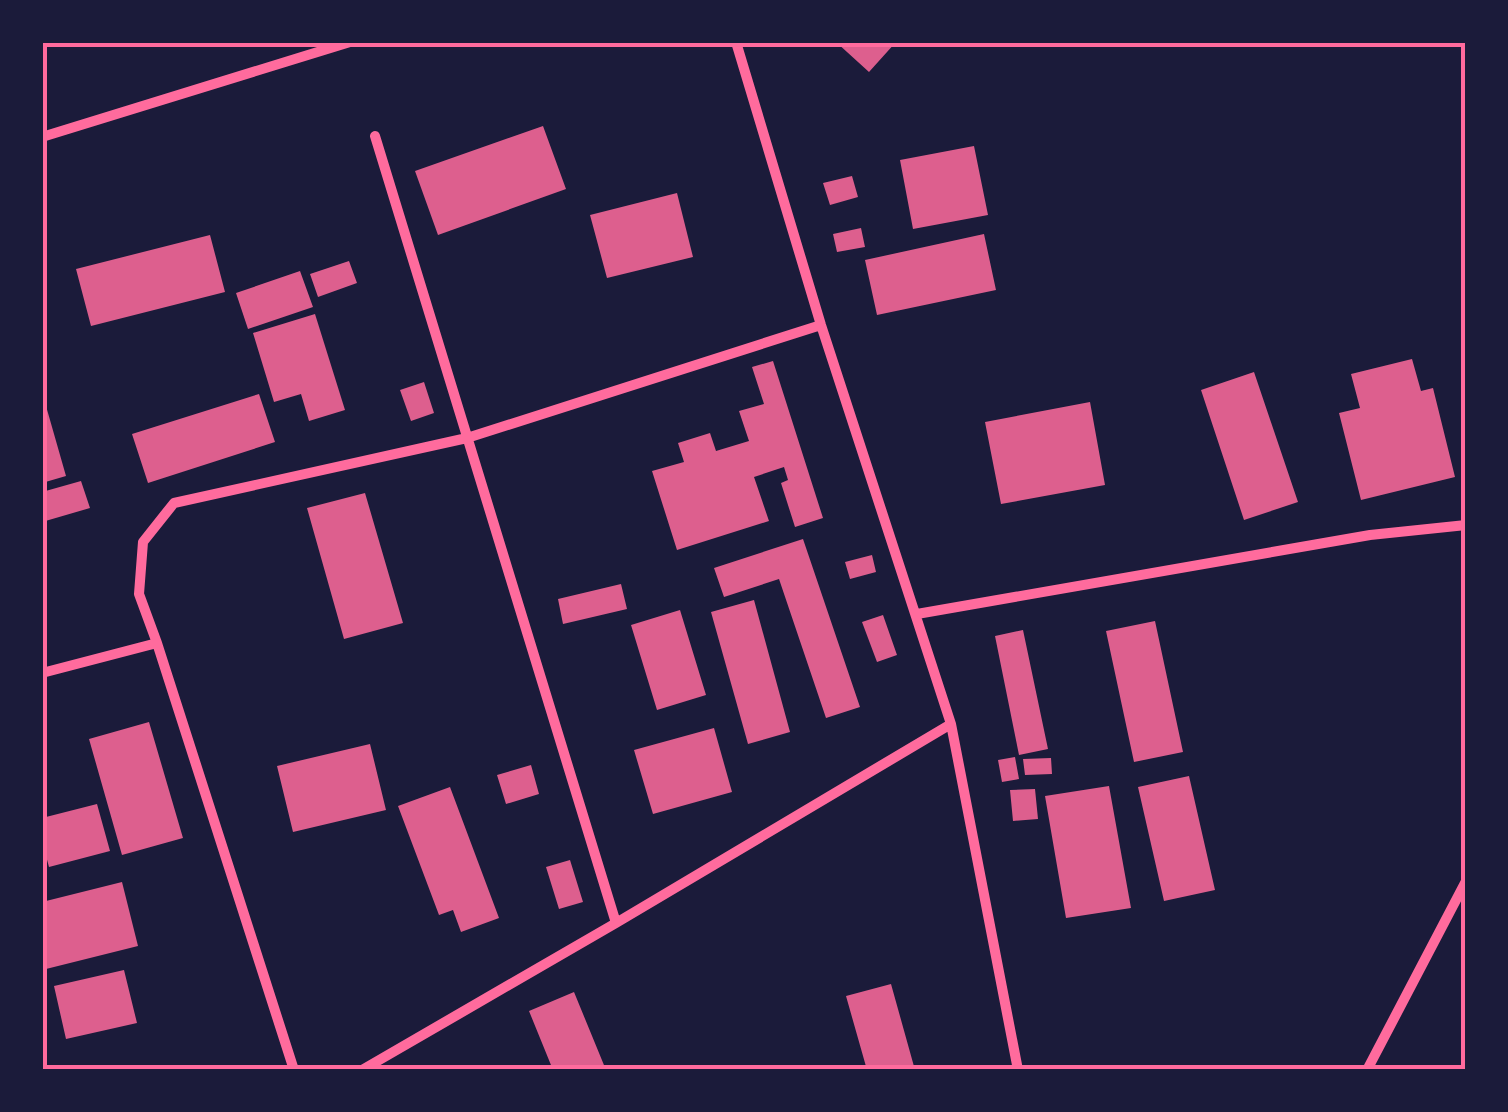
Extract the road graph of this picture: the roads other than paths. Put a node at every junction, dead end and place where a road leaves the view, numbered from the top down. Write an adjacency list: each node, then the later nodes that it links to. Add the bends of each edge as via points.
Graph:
1 (350, 42): 4 (street)
2 (736, 42): 5 (street)
3 (375, 136): 6 (street)
4 (42, 137)
5 (821, 325): 6 (street); 8 (street)
6 (467, 438): 9 (street, via 174,503 143,542 139,594); 13 (street)
7 (1466, 525): 8 (street, via 1370,535)
8 (917, 614): 11 (street)
9 (157, 643): 10 (street); 14 (street)
10 (42, 673)
11 (952, 724): 13 (street); 16 (street)
12 (1466, 881): 17 (street)
13 (616, 923): 15 (street)
14 (294, 1070)
15 (362, 1070)
16 (1018, 1070)
17 (1367, 1070)

